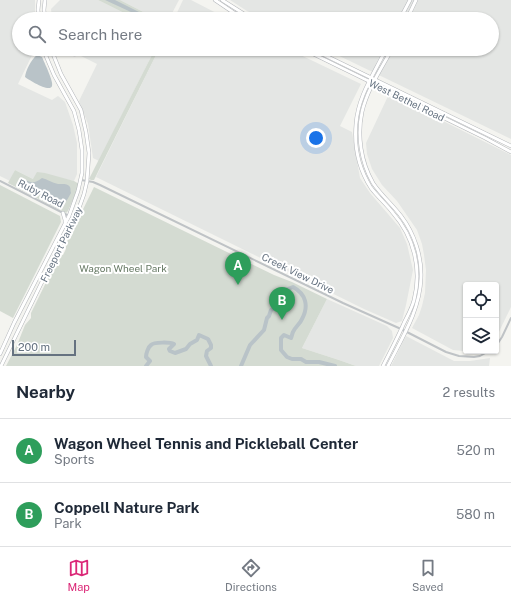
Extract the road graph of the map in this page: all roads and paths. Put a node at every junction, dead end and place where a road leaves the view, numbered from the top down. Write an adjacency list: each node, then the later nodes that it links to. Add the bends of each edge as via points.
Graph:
1 (40, 0): 8 (main road)
2 (45, 0): 9 (main road)
3 (215, 0): 7 (main road)
4 (222, 0): 7 (main road)
5 (410, 0): 12 (main road)
6 (416, 0): 13 (main road)
7 (228, 7): 10 (main road); 11 (main road)
8 (38, 10): 9 (street)
9 (44, 10)
10 (234, 12)
11 (238, 12)
12 (404, 12)
13 (410, 12)
14 (47, 56): 23 (main road, Freeport Parkway)
15 (54, 56): 22 (main road, Freeport Parkway)
16 (319, 56): 20 (main road, West Bethel Road)
17 (326, 56): 20 (main road, West Bethel Road)
18 (382, 56): 20 (main road)
19 (388, 56): 21 (main road)
20 (370, 79): 21 (main road, West Bethel Road); 31 (main road, via 357,113)
21 (374, 82): 24 (main road, West Bethel Road); 25 (main road, West Bethel Road); 30 (main road, via 362,112)
22 (66, 84): 23 (street); 26 (main road, Freeport Parkway, via 80,110)
23 (62, 88): 27 (main road, Freeport Parkway, via 74,111)
24 (446, 114): 25 (main road); 28 (main road, West Bethel Road)
25 (444, 118): 28 (main road, West Bethel Road)
26 (85, 128): 27 (street); 35 (main road, Freeport Parkway, via 89,153)
27 (79, 130): 33 (main road, Freeport Parkway, via 83,166)
28 (476, 131): 29 (main road, West Bethel Road); 32 (main road, West Bethel Road)
29 (511, 146)
30 (361, 147): 31 (main road); 36 (main road, via 368,172)
31 (356, 148): 37 (main road, via 362,169)
32 (511, 152)
33 (81, 180): 35 (street, Creek View Drive); 39 (main road, Freeport Parkway)
34 (0, 181): 38 (street, Ruby Road)
35 (87, 181): 40 (main road, Freeport Parkway); 48 (street, Creek View Drive)
36 (383, 196): 37 (main road); 44 (main road, via 401,216 412,234 420,262)
37 (380, 199): 44 (main road, via 404,227)
38 (63, 213): 39 (street, Ruby Road); 41 (main road)
39 (69, 216): 40 (street, Ruby Road); 41 (main road, Freeport Parkway)
40 (75, 219): 43 (main road, Freeport Parkway)
41 (65, 223): 42 (main road, Freeport Parkway)
42 (52, 247): 43 (main road); 46 (main road, Freeport Parkway)
43 (58, 249): 47 (main road, Freeport Parkway)
44 (419, 274): 48 (main road, via 414,301); 49 (main road, via 420,289 416,306)
45 (511, 318): 50 (street)
46 (14, 323): 47 (main road); 51 (main road, Freeport Parkway)
47 (21, 326): 52 (main road, Freeport Parkway)
48 (401, 329): 49 (street, Creek View Drive); 56 (main road)
49 (405, 331): 54 (street, Creek View Drive, via 454,355 474,357); 57 (main road)
50 (499, 342)
51 (4, 345): 52 (main road); 53 (main road, Freeport Parkway)
52 (10, 348): 55 (main road, Freeport Parkway)
53 (0, 354)
54 (484, 354)
55 (1, 366)
56 (383, 366)
57 (388, 366)

